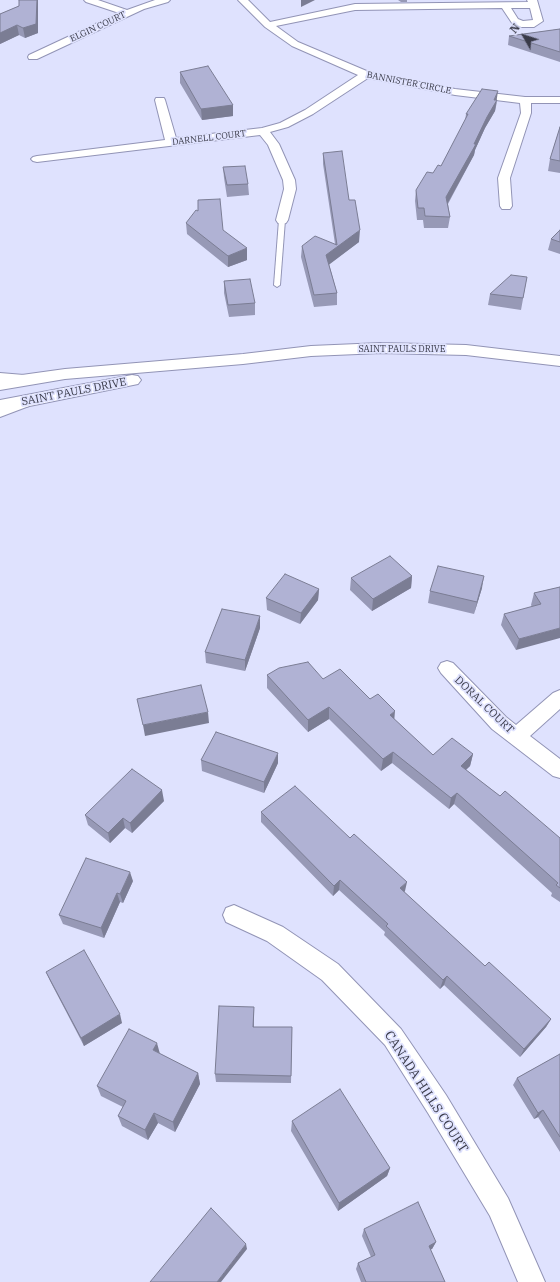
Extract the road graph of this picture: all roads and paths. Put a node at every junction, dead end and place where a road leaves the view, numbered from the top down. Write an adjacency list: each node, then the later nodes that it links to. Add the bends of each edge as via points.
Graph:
1 (90, 0): 7 (street)
2 (165, 0): 7 (street, ELGIN COURT)
3 (243, 0): 8 (street, BANNISTER CIRCLE)
4 (532, 3): 6 (street); 6 (street, via 538,21 534,24 521,24 515,21)
5 (354, 4): 6 (street); 8 (street)
6 (505, 6)
7 (127, 13): 9 (street, ELGIN COURT)
8 (268, 25): 10 (street, BANNISTER CIRCLE, via 295,44)
9 (33, 57)
10 (366, 75): 13 (street, BANNISTER CIRCLE, via 428,88); 15 (street, DARNELL COURT, via 309,112)
11 (560, 96): 13 (street, BANNISTER CIRCLE)
12 (160, 100): 16 (street)
13 (525, 100): 14 (street, BANNISTER CIRCLE); 18 (street, via 526,113 504,178)
14 (560, 100)
15 (263, 131): 16 (street, DARNELL COURT); 19 (street, via 273,144 289,180 290,189)
16 (171, 142): 17 (street, DARNELL COURT)
17 (38, 159)
18 (506, 206)
19 (282, 220): 20 (lane)
20 (277, 285)
21 (243, 359): 22 (street, SAINT PAULS DRIVE, via 311,351 381,348 466,350); 24 (street, SAINT PAULS DRIVE, via 65,374); 26 (street, SAINT PAULS DRIVE)
22 (560, 361)
23 (0, 378): 24 (street)
24 (24, 380): 25 (street, SAINT PAULS DRIVE)
25 (0, 384)
26 (23, 402): 27 (street, SAINT PAULS DRIVE); 28 (street)
27 (0, 406)
28 (0, 411)
29 (447, 668): 31 (street, DORAL COURT, via 499,723)
30 (560, 698): 31 (street)
31 (516, 736): 32 (street, DORAL COURT)
32 (560, 770)
33 (234, 915): 34 (street, CANADA HILLS COURT, via 275,934 330,972 393,1036 500,1207)
34 (532, 1282)

